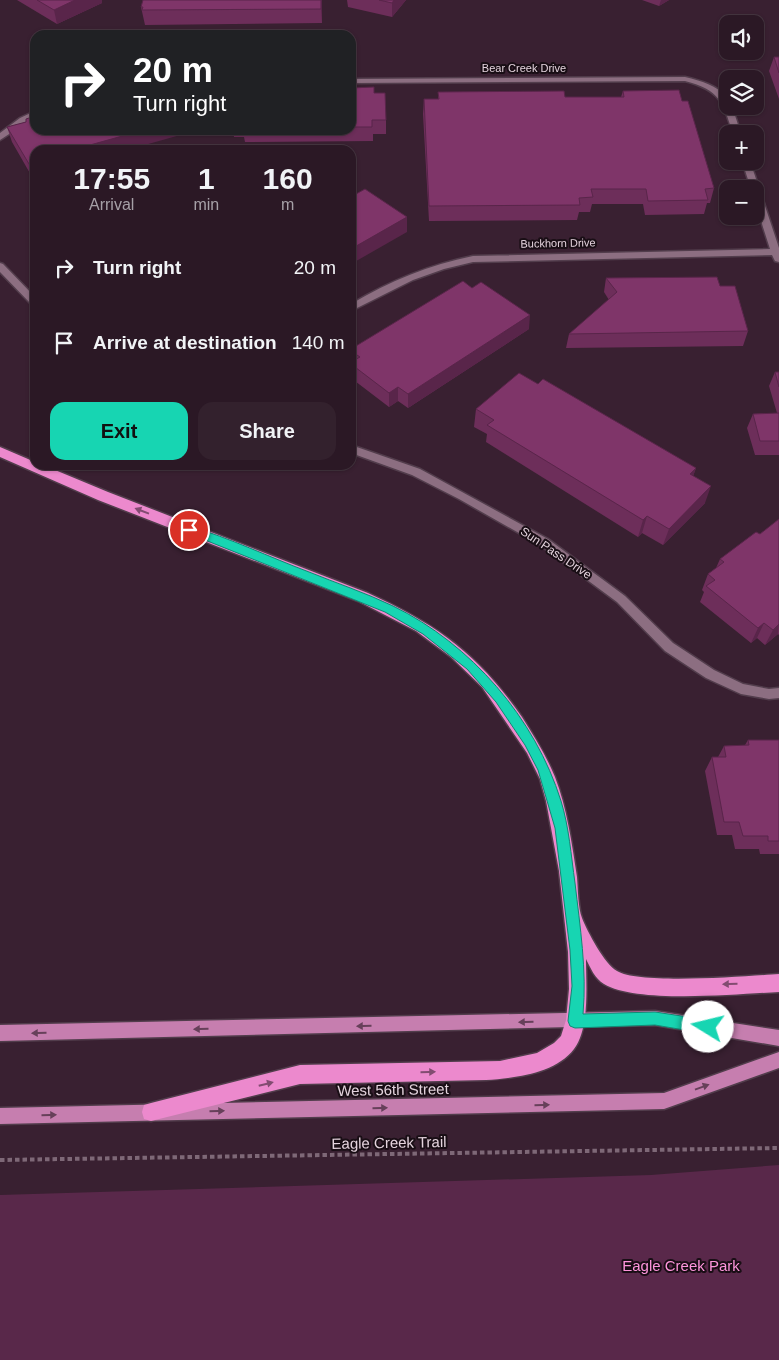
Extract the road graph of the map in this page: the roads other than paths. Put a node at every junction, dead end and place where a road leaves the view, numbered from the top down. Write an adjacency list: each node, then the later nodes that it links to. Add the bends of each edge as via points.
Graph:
1 (356, 80): 2 (street, Bear Creek Drive, via 666,78 697,82)
2 (719, 94)
3 (30, 116): 4 (street)
4 (0, 137)
5 (749, 170): 6 (street)
6 (778, 256): 9 (street, Buckhorn Drive, via 474,259 423,272)
7 (0, 266): 8 (street)
8 (30, 298)
9 (356, 305)
10 (356, 451): 14 (street, Sun Pass Drive, via 416,472 544,542 621,599 669,647 710,674 741,689)
11 (0, 452): 12 (highway, one-way to 11)
12 (30, 465)
13 (43, 470): 15 (highway, one-way to 13, via 562,828 539,759 500,698 450,648 402,615 363,597)
14 (779, 693)
15 (573, 917): 16 (highway, one-way to 15, via 650,986 621,983 608,976); 17 (highway, via 579,986)
16 (779, 983)
17 (575, 1021): 18 (main road, one-way to 18); 19 (main road, via 655,1018); 21 (highway, one-way to 17, via 304,1074 481,1071 526,1066 550,1057 568,1042)
18 (0, 1034)
19 (779, 1038)
20 (779, 1060): 21 (main road, West 56th Street, one-way to 20, via 664,1101)
21 (151, 1112): 22 (main road, West 56th Street, one-way to 21)
22 (0, 1116)

